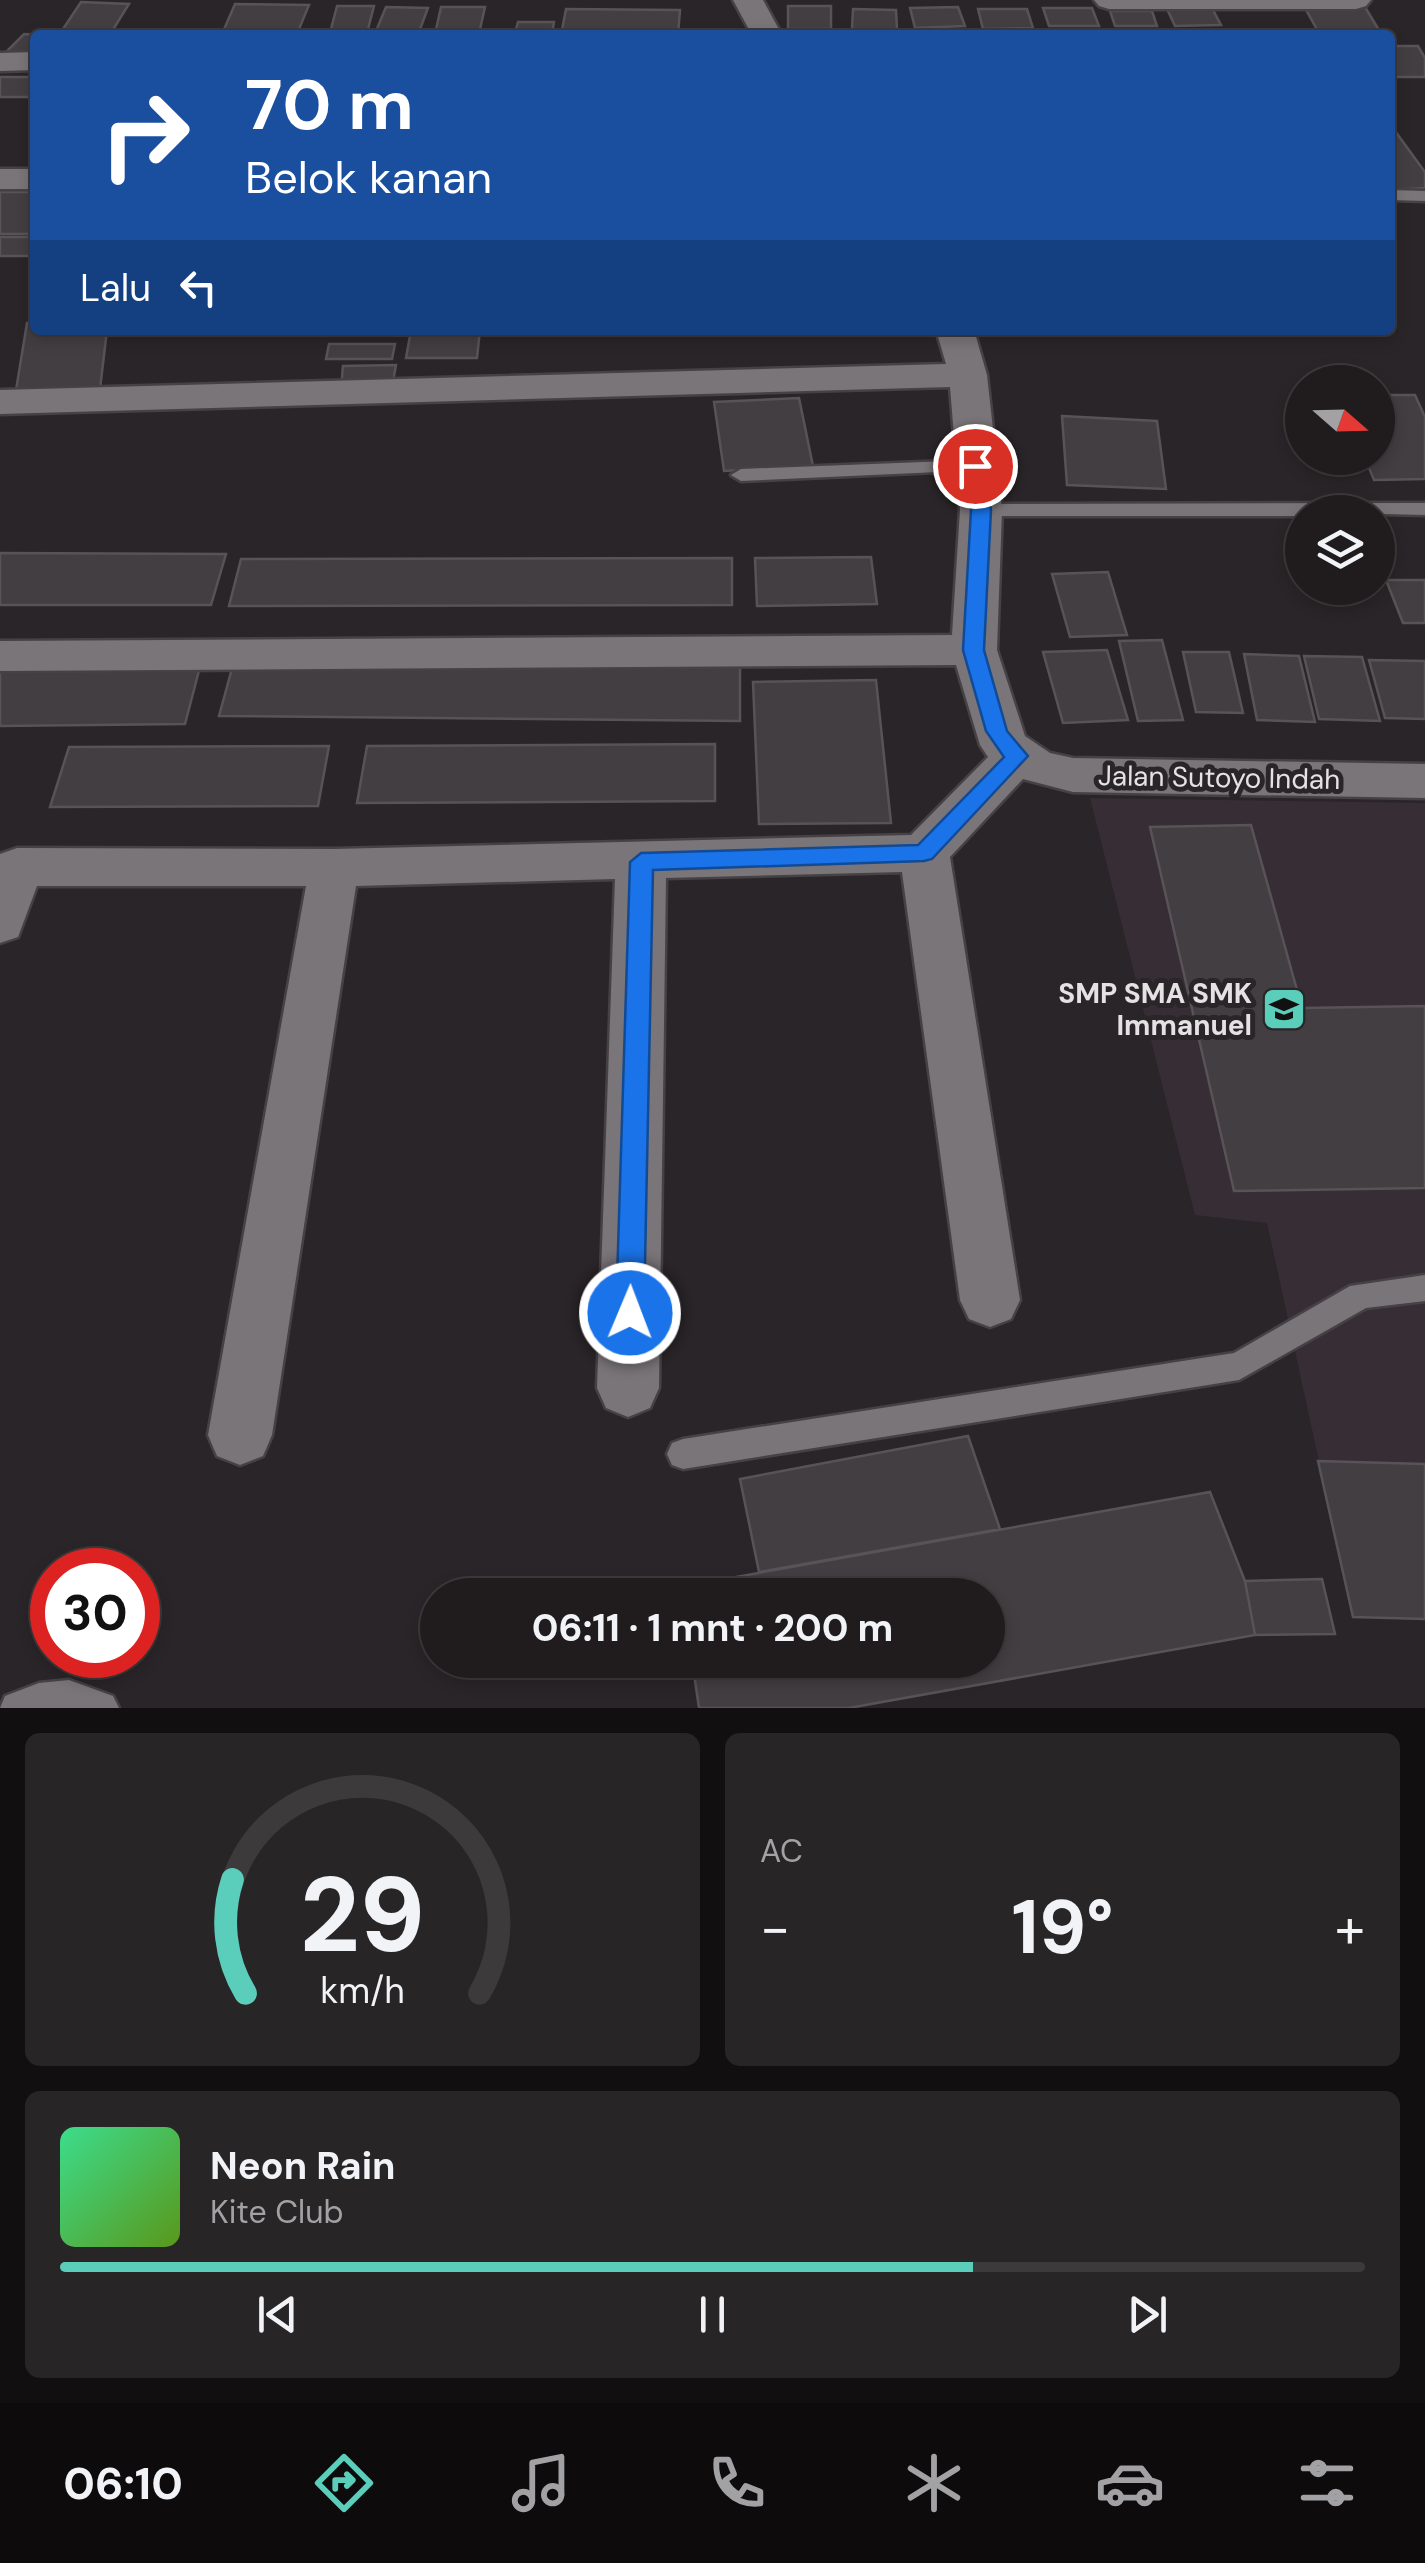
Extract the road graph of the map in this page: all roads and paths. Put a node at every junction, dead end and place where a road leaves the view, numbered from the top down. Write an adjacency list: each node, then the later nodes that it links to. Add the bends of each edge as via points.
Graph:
1 (748, 0): 4 (street)
2 (1109, 0): 3 (street)
3 (1356, 0)
4 (764, 30)
5 (0, 62): 6 (street)
6 (30, 62)
7 (0, 180): 8 (street)
8 (30, 180)
9 (1395, 195): 10 (lane)
10 (1425, 196)
11 (956, 335): 12 (street)
12 (968, 375): 13 (street); 14 (street)
13 (0, 402)
14 (975, 466): 15 (lane); 17 (street)
15 (741, 475)
16 (1425, 509): 17 (lane)
17 (981, 510): 18 (street)
18 (974, 650): 19 (street); 20 (street, via 996,731)
19 (0, 656)
20 (1017, 756): 21 (street, Jalan Sutoyo Indah, via 1073,775); 22 (street)
21 (1425, 780)
22 (924, 853): 23 (street); 28 (street)
23 (641, 862): 25 (street); 29 (street)
24 (9, 866): 25 (street); 26 (street)
25 (334, 868): 30 (street)
26 (0, 923)
27 (1425, 1288): 31 (lane, via 1361,1296 1239,1366)
28 (990, 1300)
29 (628, 1388)
30 (240, 1435)
31 (683, 1454)
32 (17, 1708): 33 (lane, via 79,1696)
33 (101, 1708)

